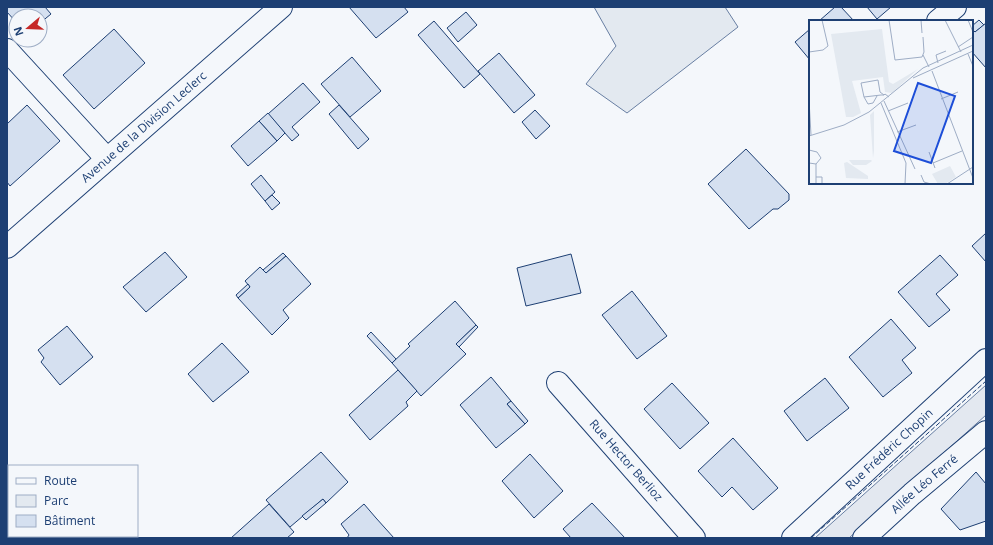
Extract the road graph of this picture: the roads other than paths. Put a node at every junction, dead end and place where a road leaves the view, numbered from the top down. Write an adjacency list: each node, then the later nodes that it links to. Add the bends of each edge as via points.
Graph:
1 (281, 7): 5 (street, Avenue de la Division Leclerc)
2 (955, 7): 3 (street)
3 (939, 20)
4 (7, 50): 5 (street)
5 (107, 159): 6 (street, Avenue de la Division Leclerc)
6 (7, 247)
7 (986, 360): 11 (street, Rue Frédéric Chopin)
8 (558, 383): 10 (street, Rue Hector Berlioz)
9 (986, 432): 12 (street, Allée Léo Ferré)
10 (694, 538)
11 (793, 538)
12 (864, 538)

